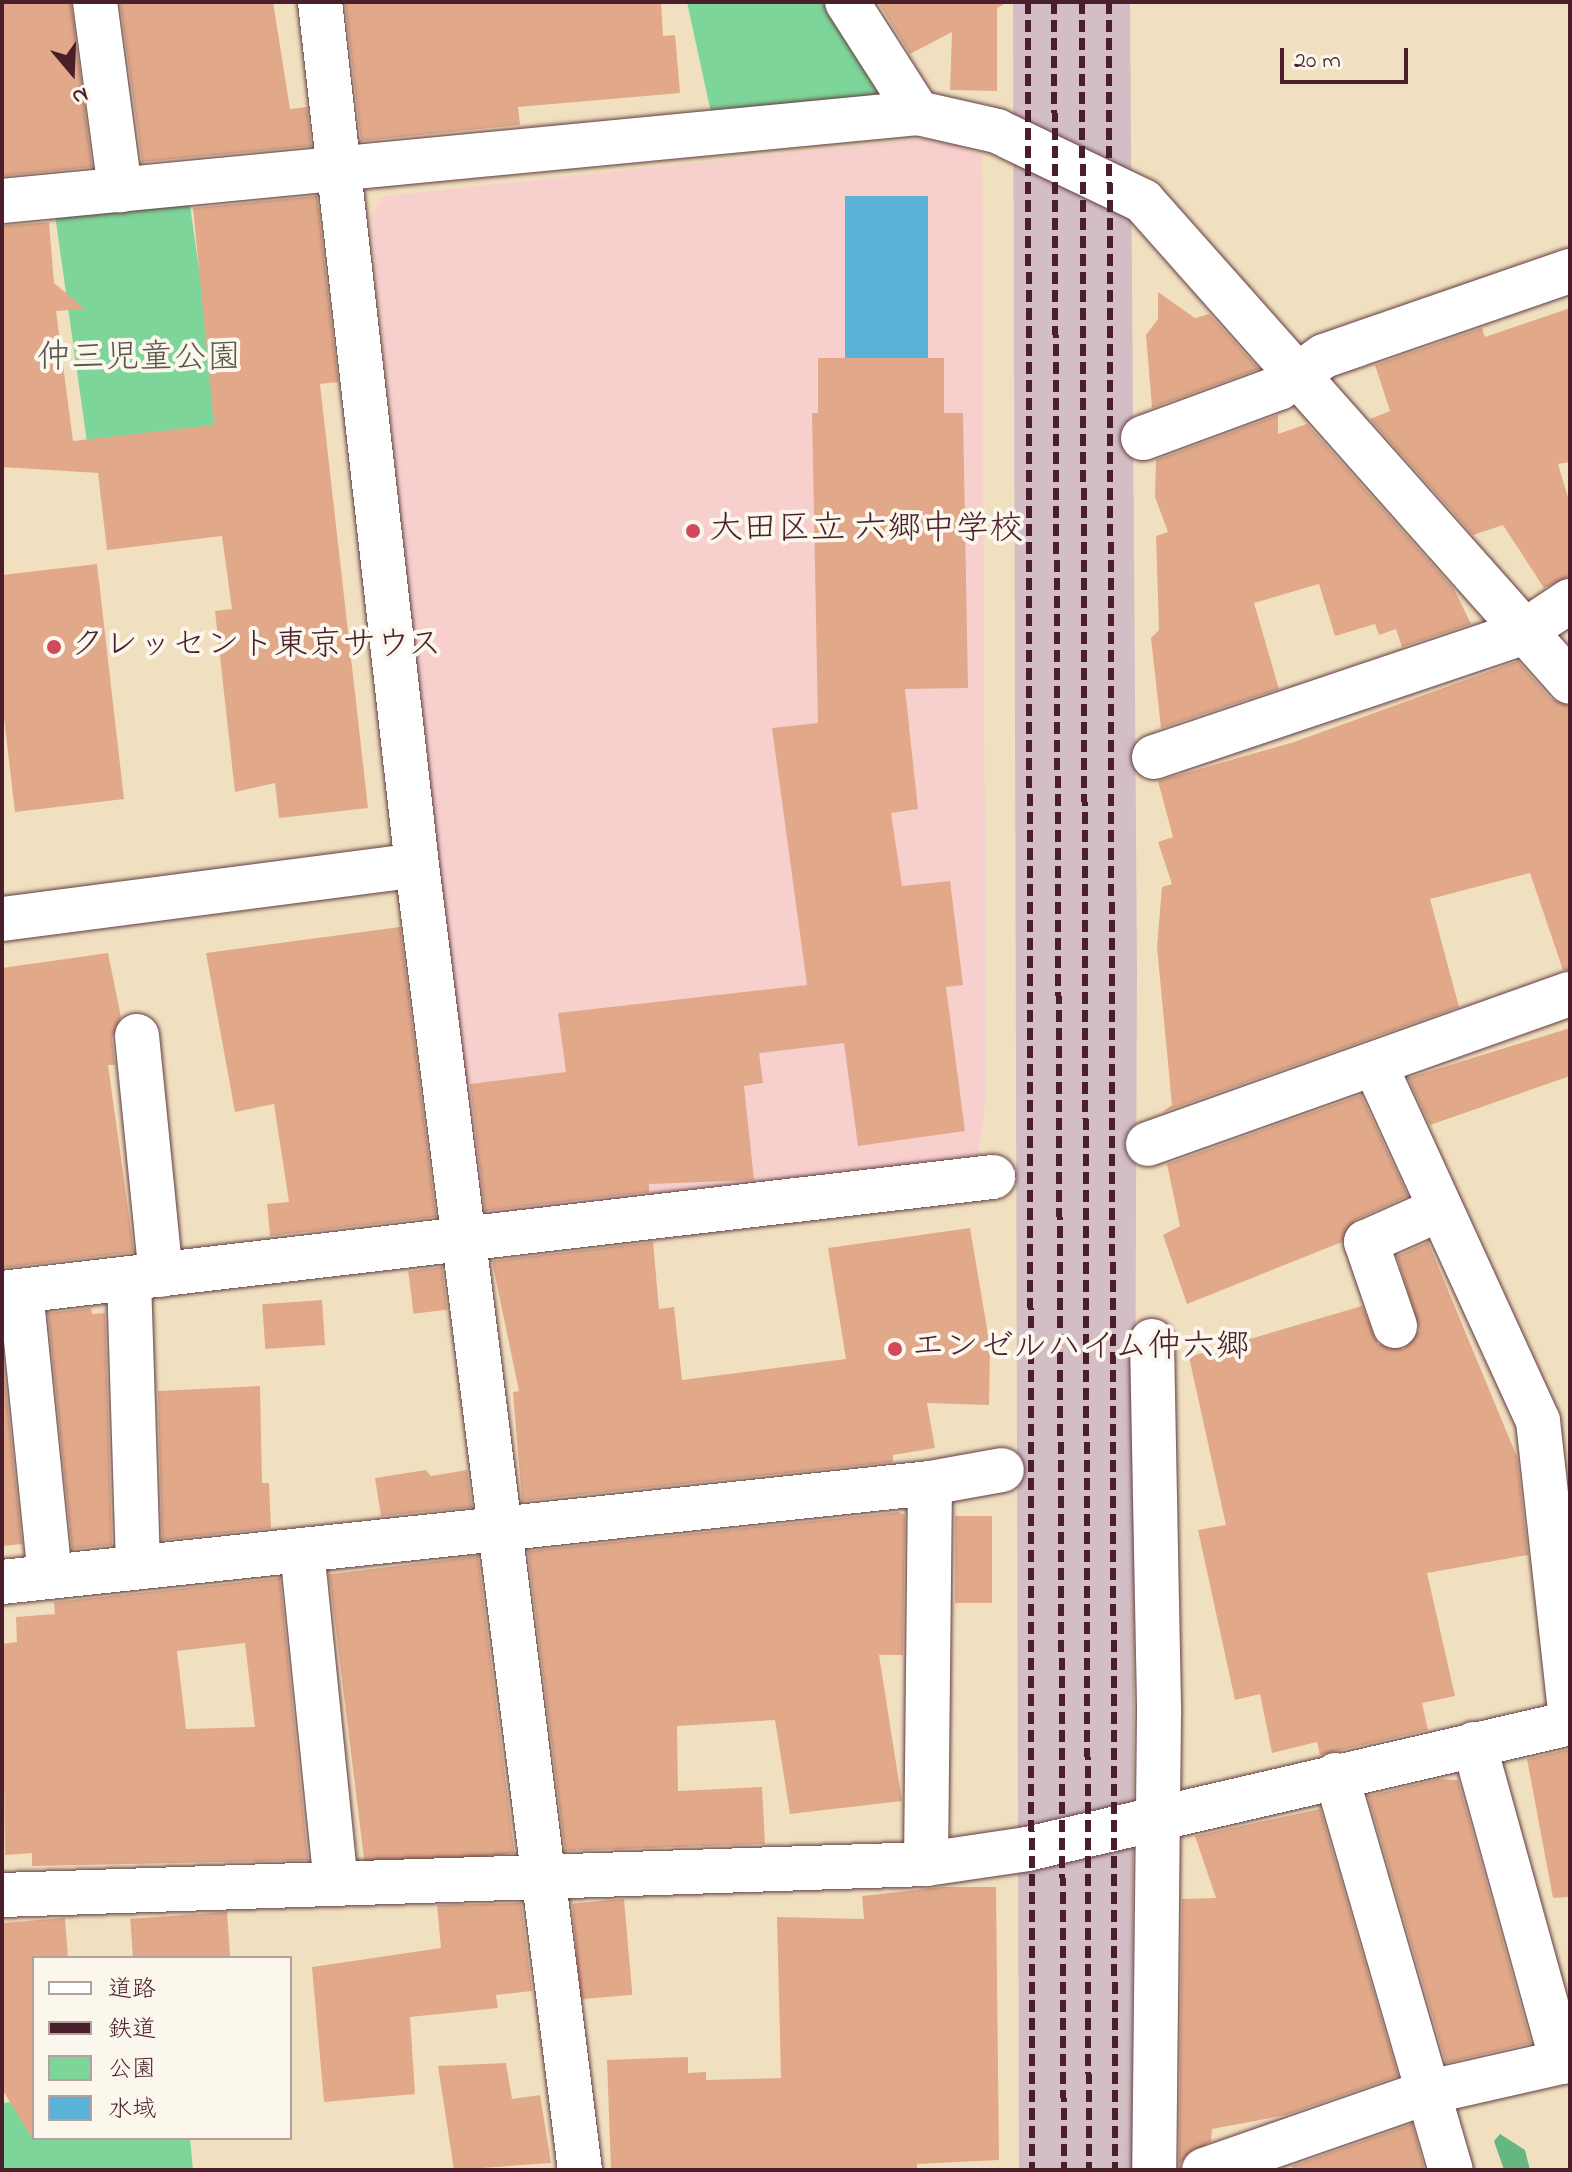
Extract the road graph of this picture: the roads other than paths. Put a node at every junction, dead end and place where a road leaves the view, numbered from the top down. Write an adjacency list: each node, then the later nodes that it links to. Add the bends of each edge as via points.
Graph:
1 (95, 2): 6 (street)
2 (320, 2): 5 (street)
3 (847, 2): 4 (street)
4 (918, 113): 5 (street); 9 (street, via 997,131 1143,201)
5 (339, 170): 6 (street); 15 (street)
6 (120, 190): 7 (street)
7 (2, 201)
8 (1570, 271): 9 (street, via 1324,356)
9 (1300, 374): 10 (street); 12 (street)
10 (1143, 438)
11 (1570, 601): 12 (street)
12 (1520, 634): 13 (street); 14 (street)
13 (1570, 682)
14 (1154, 757)
15 (417, 865): 16 (street); 23 (street)
16 (2, 919)
17 (1570, 994): 19 (street, via 1519,1007)
18 (137, 1036): 24 (street)
19 (1375, 1065): 20 (street); 22 (street)
20 (1148, 1144)
21 (993, 1177): 23 (street)
22 (1440, 1209): 26 (street, via 1366,1242); 35 (street, via 1538,1421)
23 (464, 1239): 24 (street); 30 (street)
24 (145, 1277): 25 (street); 32 (street)
25 (12, 1292): 33 (street)
26 (1395, 1326)
27 (1152, 1341): 39 (street)
28 (1002, 1470): 29 (street)
29 (930, 1483): 30 (street); 40 (street)
30 (502, 1528): 31 (street); 41 (street)
31 (302, 1550): 32 (street); 42 (street)
32 (138, 1567): 33 (street)
33 (50, 1576): 34 (street)
34 (2, 1582)
35 (1570, 1709)
36 (1570, 1723): 37 (street)
37 (1474, 1744): 38 (street); 44 (street)
38 (1336, 1775): 39 (street); 45 (street)
39 (1155, 1816): 40 (street, via 1027,1849); 47 (street)
40 (926, 1864): 41 (street, via 706,1883)
41 (540, 1876): 42 (street); 46 (street)
42 (336, 1883): 43 (street, via 255,1901)
43 (2, 1895)
44 (1566, 2061): 45 (street)
45 (1425, 2093): 48 (street); 49 (street)
46 (580, 2170)
47 (1154, 2170)
48 (1204, 2170)
49 (1451, 2170)

